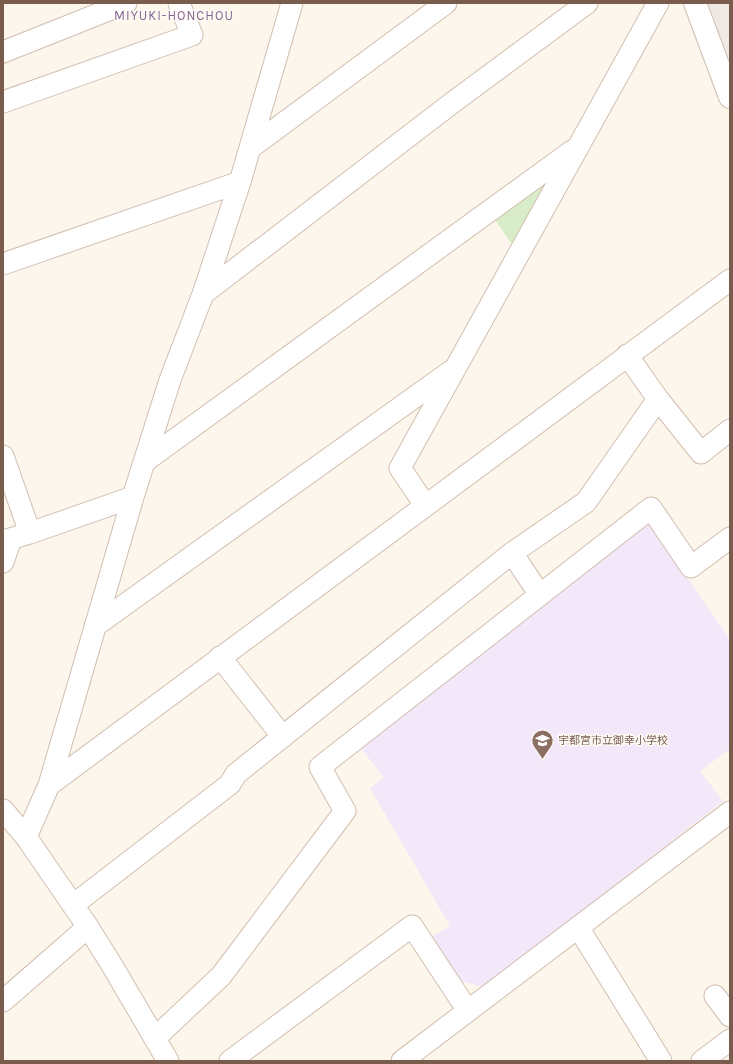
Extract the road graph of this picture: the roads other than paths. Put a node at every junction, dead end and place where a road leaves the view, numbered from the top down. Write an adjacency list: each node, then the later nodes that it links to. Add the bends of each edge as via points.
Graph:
1 (126, 3): 8 (street)
2 (179, 3): 10 (street, via 192,35)
3 (292, 3): 11 (street)
4 (446, 3): 11 (street)
5 (587, 3): 16 (street)
6 (658, 3): 12 (street)
7 (695, 3): 9 (street)
8 (3, 52)
9 (730, 97)
10 (3, 102)
11 (250, 148): 13 (street)
12 (577, 148): 18 (street); 22 (street)
13 (240, 182): 14 (street); 16 (street)
14 (3, 264)
15 (730, 280): 17 (street)
16 (202, 294): 22 (street, via 170,380)
17 (627, 355): 19 (street); 24 (street)
18 (456, 367): 24 (street, via 400,468); 30 (street)
19 (658, 399): 20 (street, via 701,452); 27 (street, via 586,502)
20 (730, 430)
21 (3, 456): 25 (street)
22 (144, 462): 23 (street)
23 (133, 497): 25 (street); 30 (street)
24 (425, 505): 31 (street)
25 (14, 538): 28 (street)
26 (730, 538): 29 (street, via 691,567 651,508)
27 (512, 553): 29 (street); 32 (street)
28 (3, 562)
29 (540, 595): 45 (street, via 320,767 345,811)
30 (95, 626): 33 (street)
31 (220, 657): 32 (street); 33 (street)
32 (283, 736): 37 (street, via 236,774 230,784)
33 (49, 785): 36 (street)
34 (3, 810): 36 (street)
35 (730, 812): 39 (street)
36 (26, 837): 37 (street)
37 (73, 905): 38 (street)
38 (88, 927): 41 (street); 45 (street)
39 (578, 927): 42 (street); 48 (street)
40 (715, 996): 43 (street)
41 (3, 1001)
42 (468, 1011): 46 (street, via 412,926); 47 (street)
43 (730, 1016)
44 (730, 1040): 49 (street)
45 (162, 1054)
46 (230, 1061)
47 (402, 1061)
48 (661, 1061)
49 (702, 1061)

